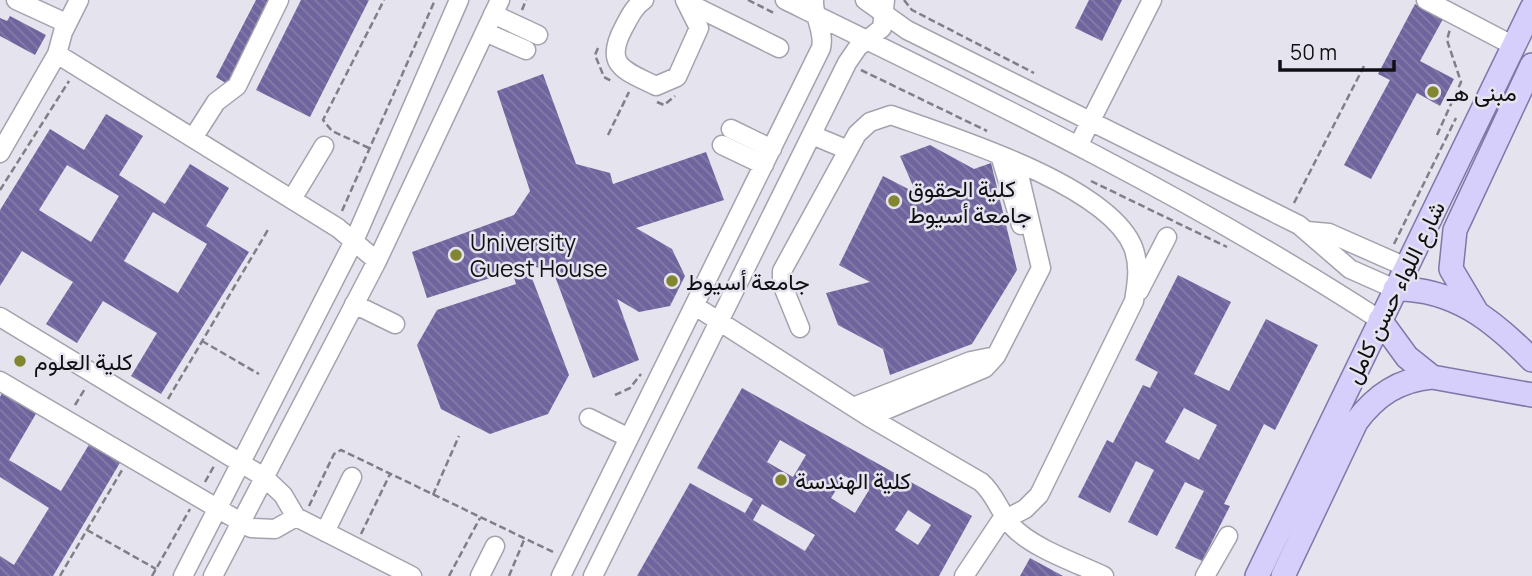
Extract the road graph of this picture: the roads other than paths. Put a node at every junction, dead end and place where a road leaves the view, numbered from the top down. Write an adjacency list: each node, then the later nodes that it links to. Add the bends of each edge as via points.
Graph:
1 (16, 0): 15 (lane)
2 (79, 0): 15 (lane)
3 (279, 0): 27 (lane, via 237,86 216,102)
4 (459, 0): 40 (lane)
5 (644, 0): 6 (lane, via 635,7 614,45 615,54 622,69 656,86 677,77 699,28)
6 (685, 0): 20 (lane)
7 (785, 0): 12 (lane)
8 (865, 0): 13 (lane)
9 (1152, 0): 24 (lane)
10 (1426, 0): 19 (lane)
11 (497, 7): 16 (lane); 17 (lane)
12 (814, 7): 18 (lane); 33 (lane, via 823,38 821,48)
13 (885, 8): 18 (lane, via 878,34); 24 (lane)
14 (1532, 8): 19 (main road, شارع اللواء حسن كامل)
15 (66, 23): 22 (lane)
16 (485, 32): 21 (lane); 43 (lane)
17 (538, 36)
18 (867, 41): 26 (lane, via 847,63); 30 (lane)
19 (1514, 46): 44 (main road, شارع اللواء حسن كامل)
20 (779, 48)
21 (526, 50)
22 (57, 54): 27 (lane); 32 (lane)
23 (1532, 65): 51 (main road, شارع اللواء حسن كامل, via 1455,230 1451,269)
24 (1091, 122): 30 (lane); 35 (lane)
25 (731, 129): 33 (lane)
26 (812, 135): 31 (lane); 42 (lane)
27 (193, 138): 36 (lane)
28 (722, 145): 33 (lane)
29 (324, 146): 36 (lane)
30 (1078, 146): 37 (lane)
31 (848, 150): 34 (lane, via 863,127 891,115); 45 (lane)
32 (0, 153)
33 (768, 157): 50 (lane)
34 (1008, 158): 48 (lane, via 1095,203 1123,230 1137,265); 58 (lane, via 1041,259 1039,276)
35 (1216, 185): 37 (lane); 38 (lane)
36 (292, 199): 40 (lane)
37 (1202, 212): 46 (lane)
38 (1307, 231): 41 (lane); 44 (lane, via 1329,233)
39 (1167, 237): 48 (lane)
40 (354, 241): 43 (lane); 68 (lane)
41 (1326, 250): 46 (lane); 47 (lane, via 1364,278)
42 (753, 258): 45 (lane); 55 (lane)
43 (376, 261): 49 (lane)
44 (1406, 267): 47 (main road, شارع اللواء حسن كامل)
45 (782, 271): 56 (lane, via 782,284)
46 (1312, 275): 53 (lane)
47 (1395, 289): 51 (main road, via 1437,293); 53 (main road, شارع اللواء حسن كامل)
48 (1134, 301): 72 (lane, via 1040,495 1025,509)
49 (354, 304): 54 (lane); 69 (lane)
50 (695, 306): 55 (lane); 67 (lane)
51 (1476, 311): 57 (main road)
52 (0, 317): 68 (lane)
53 (1380, 320): 60 (main road, via 1407,357); 87 (main road, شارع اللواء حسن كامل)
54 (395, 324)
55 (720, 324): 64 (lane); 83 (lane)
56 (800, 328)
57 (1511, 339): 59 (main road); 62 (main road, via 1515,351 1509,373)
58 (996, 356): 64 (lane, via 971,361); 65 (lane, via 972,376)
59 (1532, 360)
60 (1432, 377): 62 (main road); 88 (main road, شارع اللواء حسن كامل, via 1414,379 1371,401 1356,422)
61 (0, 381): 71 (lane)
62 (1489, 385): 63 (main road)
63 (1532, 396)
64 (853, 407): 65 (lane)
65 (869, 417): 72 (lane, via 981,482)
66 (589, 418): 67 (lane)
67 (629, 438): 82 (lane)
68 (241, 463): 69 (lane); 71 (lane)
69 (264, 477): 73 (lane); 74 (lane)
70 (352, 477): 75 (lane)
71 (216, 510): 74 (lane); 78 (lane)
72 (1005, 517): 84 (lane); 85 (lane, via 1027,539)
73 (299, 519): 74 (lane, via 275,529); 75 (lane)
74 (240, 523): 79 (lane)
75 (326, 532): 80 (lane)
76 (1228, 536): 86 (lane)
77 (495, 546): 81 (lane)
78 (183, 576)
79 (213, 576)
80 (412, 576)
81 (480, 576)
82 (561, 576)
83 (593, 576)
84 (964, 576)
85 (1104, 576)
86 (1205, 576)
87 (1257, 576)
88 (1283, 576)

